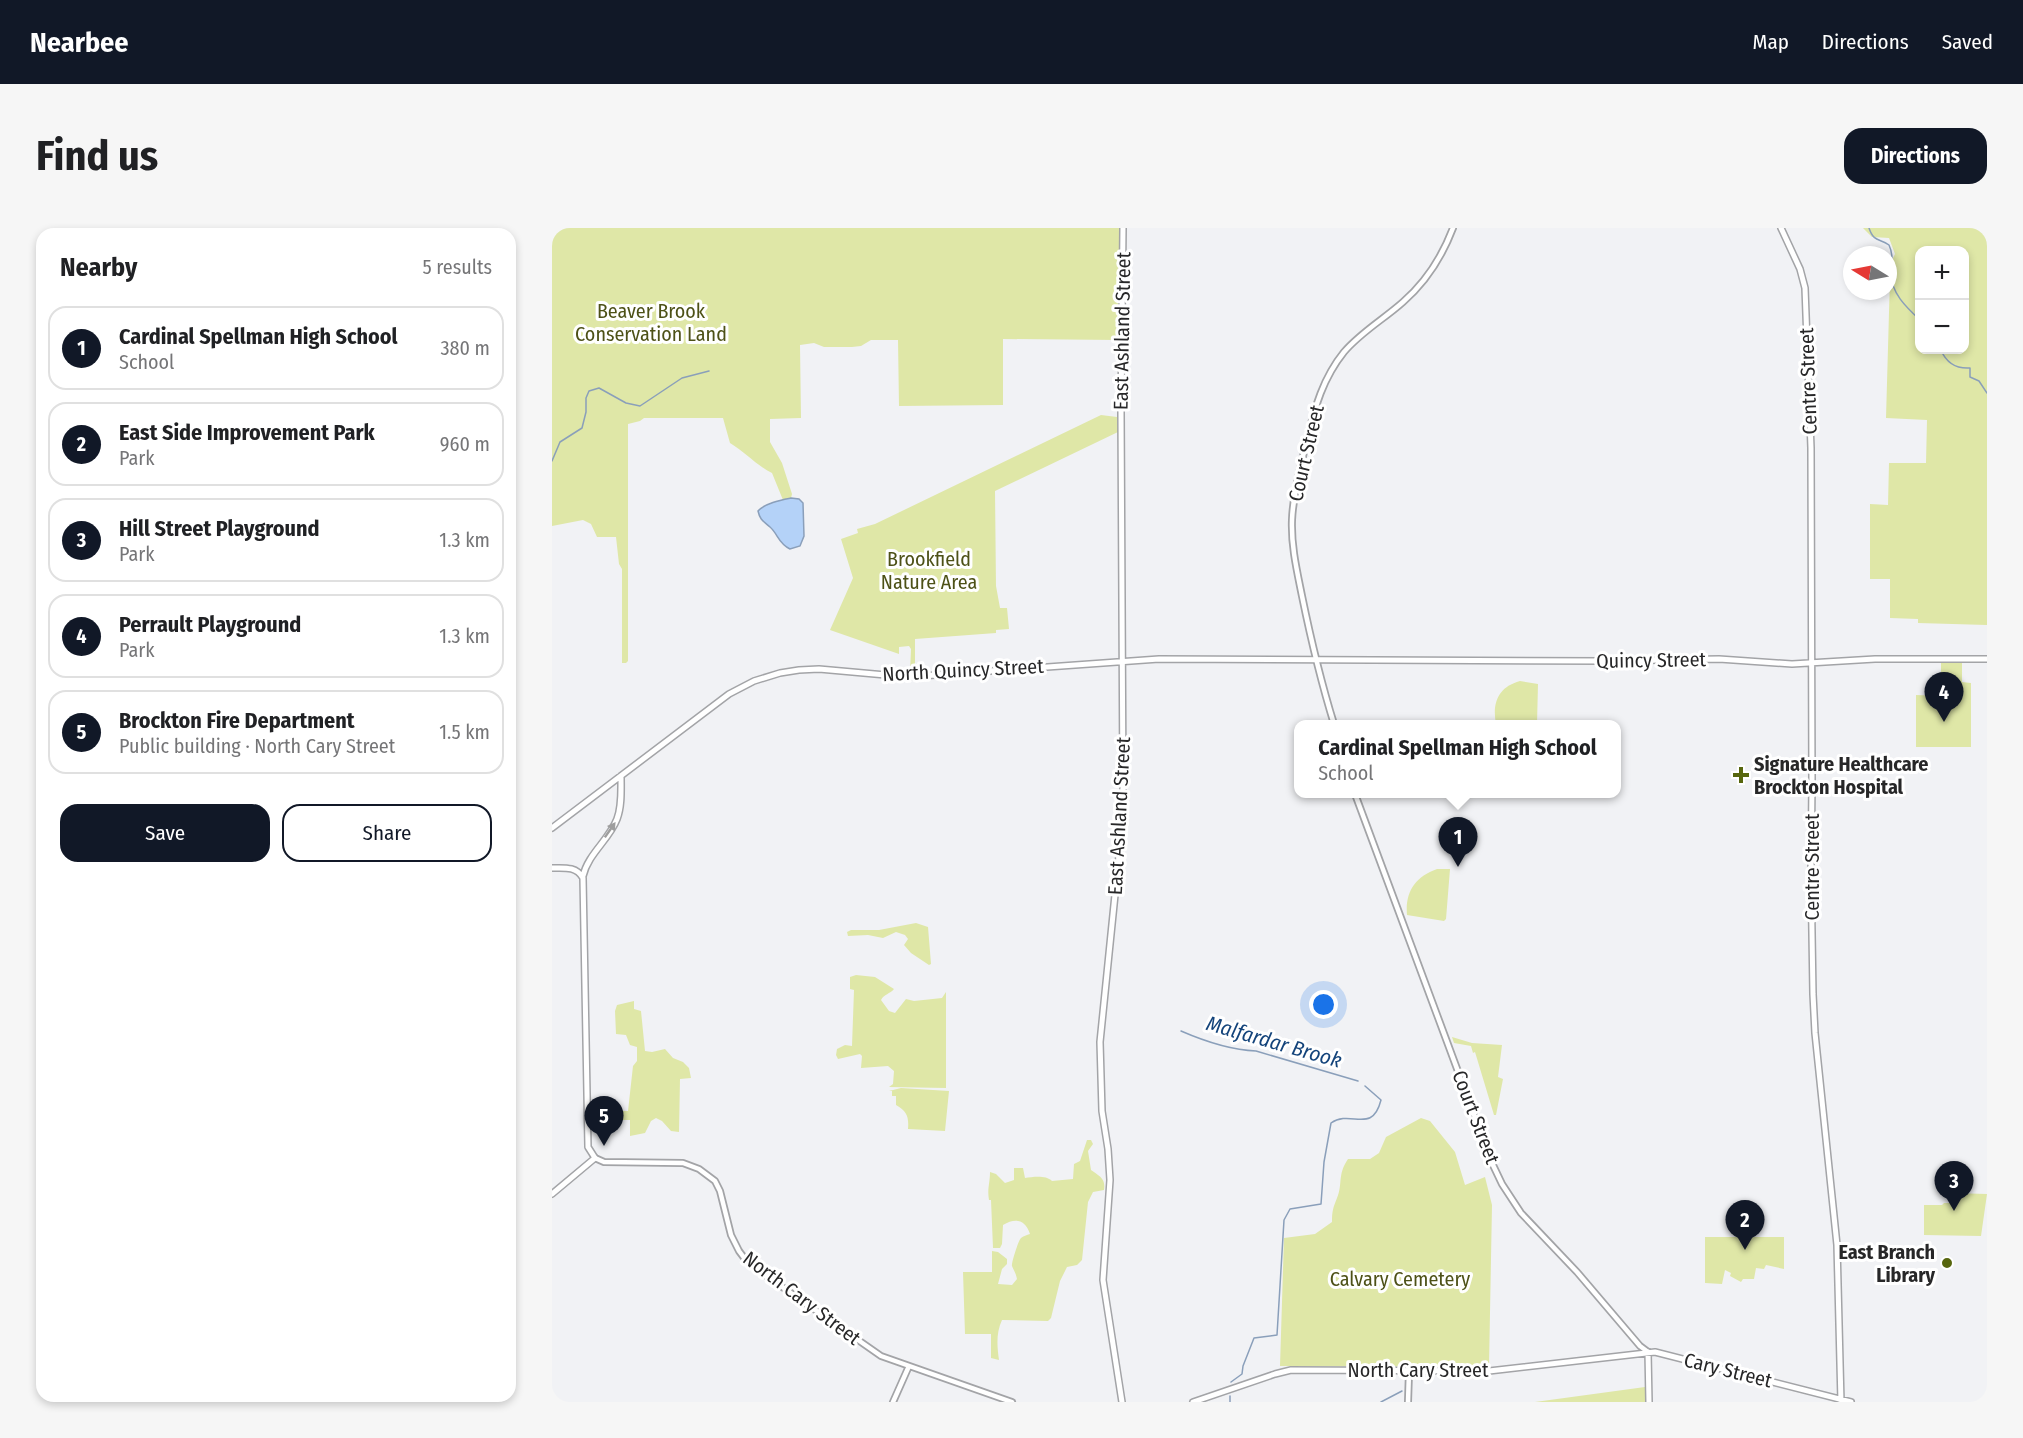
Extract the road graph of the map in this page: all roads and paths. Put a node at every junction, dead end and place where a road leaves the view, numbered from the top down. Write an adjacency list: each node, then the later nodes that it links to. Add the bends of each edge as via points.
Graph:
1 (1123, 228): 6 (main road, East Ashland Street)
2 (1453, 228): 4 (street, Court Street, via 1429,275 1404,302 1345,351 1318,398 1292,520 1294,554)
3 (1781, 228): 7 (main road, Centre Street, via 1800,269 1804,288 1811,448)
4 (1314, 658): 6 (main road, North Quincy Street); 7 (main road, Quincy Street, via 1719,659); 8 (street, Court Street)
5 (1987, 659): 7 (main road, Quincy Street, via 1875,659)
6 (1123, 660): 9 (main road, North Quincy Street, via 908,677 819,669 780,673 729,694); 24 (main road, East Ashland Street, via 1121,836 1101,1042 1101,1093 1110,1180 1103,1280)
7 (1811, 664): 21 (main road, Centre Street, via 1815,1033 1837,1245)
8 (1333, 720)
9 (621, 777): 11 (main road, North Quincy Street); 13 (main road, one-way to 9, via 588,861 617,819)
10 (1356, 798): 16 (street, Court Street, via 1492,1163 1521,1213)
11 (552, 828)
12 (552, 868): 13 (main road, via 574,869)
13 (583, 878): 14 (main road, via 588,1147)
14 (595, 1158): 15 (main road); 19 (street, North Cary Street, via 604,1162 683,1163 707,1174 720,1191 734,1243 748,1263 874,1352)
15 (552, 1194)
16 (1636, 1341): 17 (street, Court Street); 18 (street)
17 (1648, 1352): 18 (main road, North Cary Street); 21 (main road, Cary Street); 27 (main road)
18 (1632, 1354): 20 (main road, North Cary Street, via 1489,1371)
19 (909, 1366): 22 (street); 23 (street, North Cary Street)
20 (1409, 1372): 25 (main road, North Cary Street, via 1291,1370); 26 (street)
21 (1841, 1401): 28 (main road, Cary Street)
22 (893, 1402)
23 (1012, 1402)
24 (1122, 1402)
25 (1193, 1402)
26 (1408, 1402)
27 (1649, 1402)
28 (1851, 1402)

